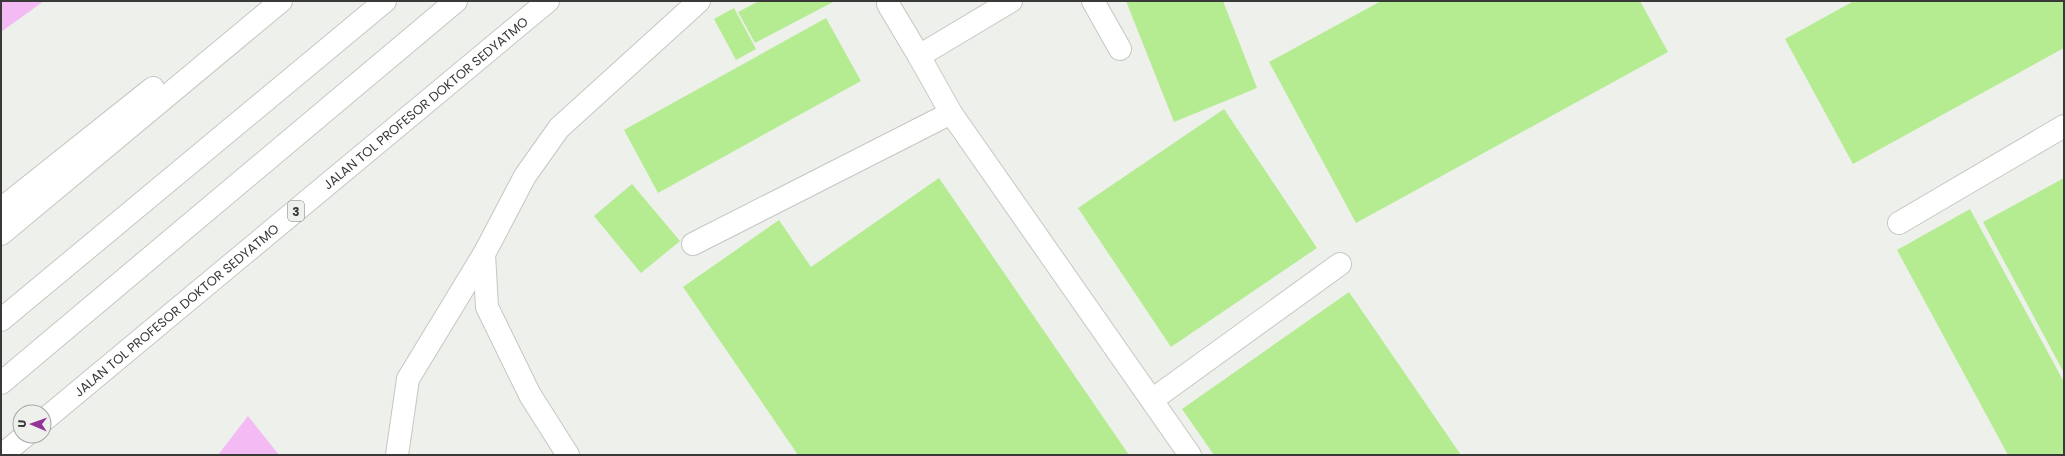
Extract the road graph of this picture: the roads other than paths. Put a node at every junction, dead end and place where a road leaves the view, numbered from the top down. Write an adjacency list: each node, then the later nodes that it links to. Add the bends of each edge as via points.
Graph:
1 (262, 1): 14 (main road)
2 (281, 1): 16 (main road)
3 (386, 1): 20 (main road)
4 (456, 1): 21 (main road)
5 (548, 1): 23 (main road, JALAN TOL PROFESOR DOKTOR SEDYATMO / 3)
6 (699, 1): 18 (main road, via 559,128 525,176)
7 (1011, 1): 11 (main road)
8 (1093, 1): 10 (main road)
9 (888, 4): 11 (main road)
10 (1120, 49)
11 (919, 56): 12 (main road)
12 (951, 113): 17 (main road); 22 (main road)
13 (2064, 126): 15 (main road)
14 (1, 209)
15 (1899, 222)
16 (1, 234)
17 (693, 244)
18 (484, 254): 26 (main road, via 408,380); 27 (main road, via 487,307 530,395)
19 (1340, 264): 22 (main road)
20 (1, 320)
21 (1, 383)
22 (1152, 400): 28 (main road)
23 (52, 413)
24 (15, 444): 25 (main road)
25 (2, 455)
26 (397, 455)
27 (568, 455)
28 (1190, 455)

